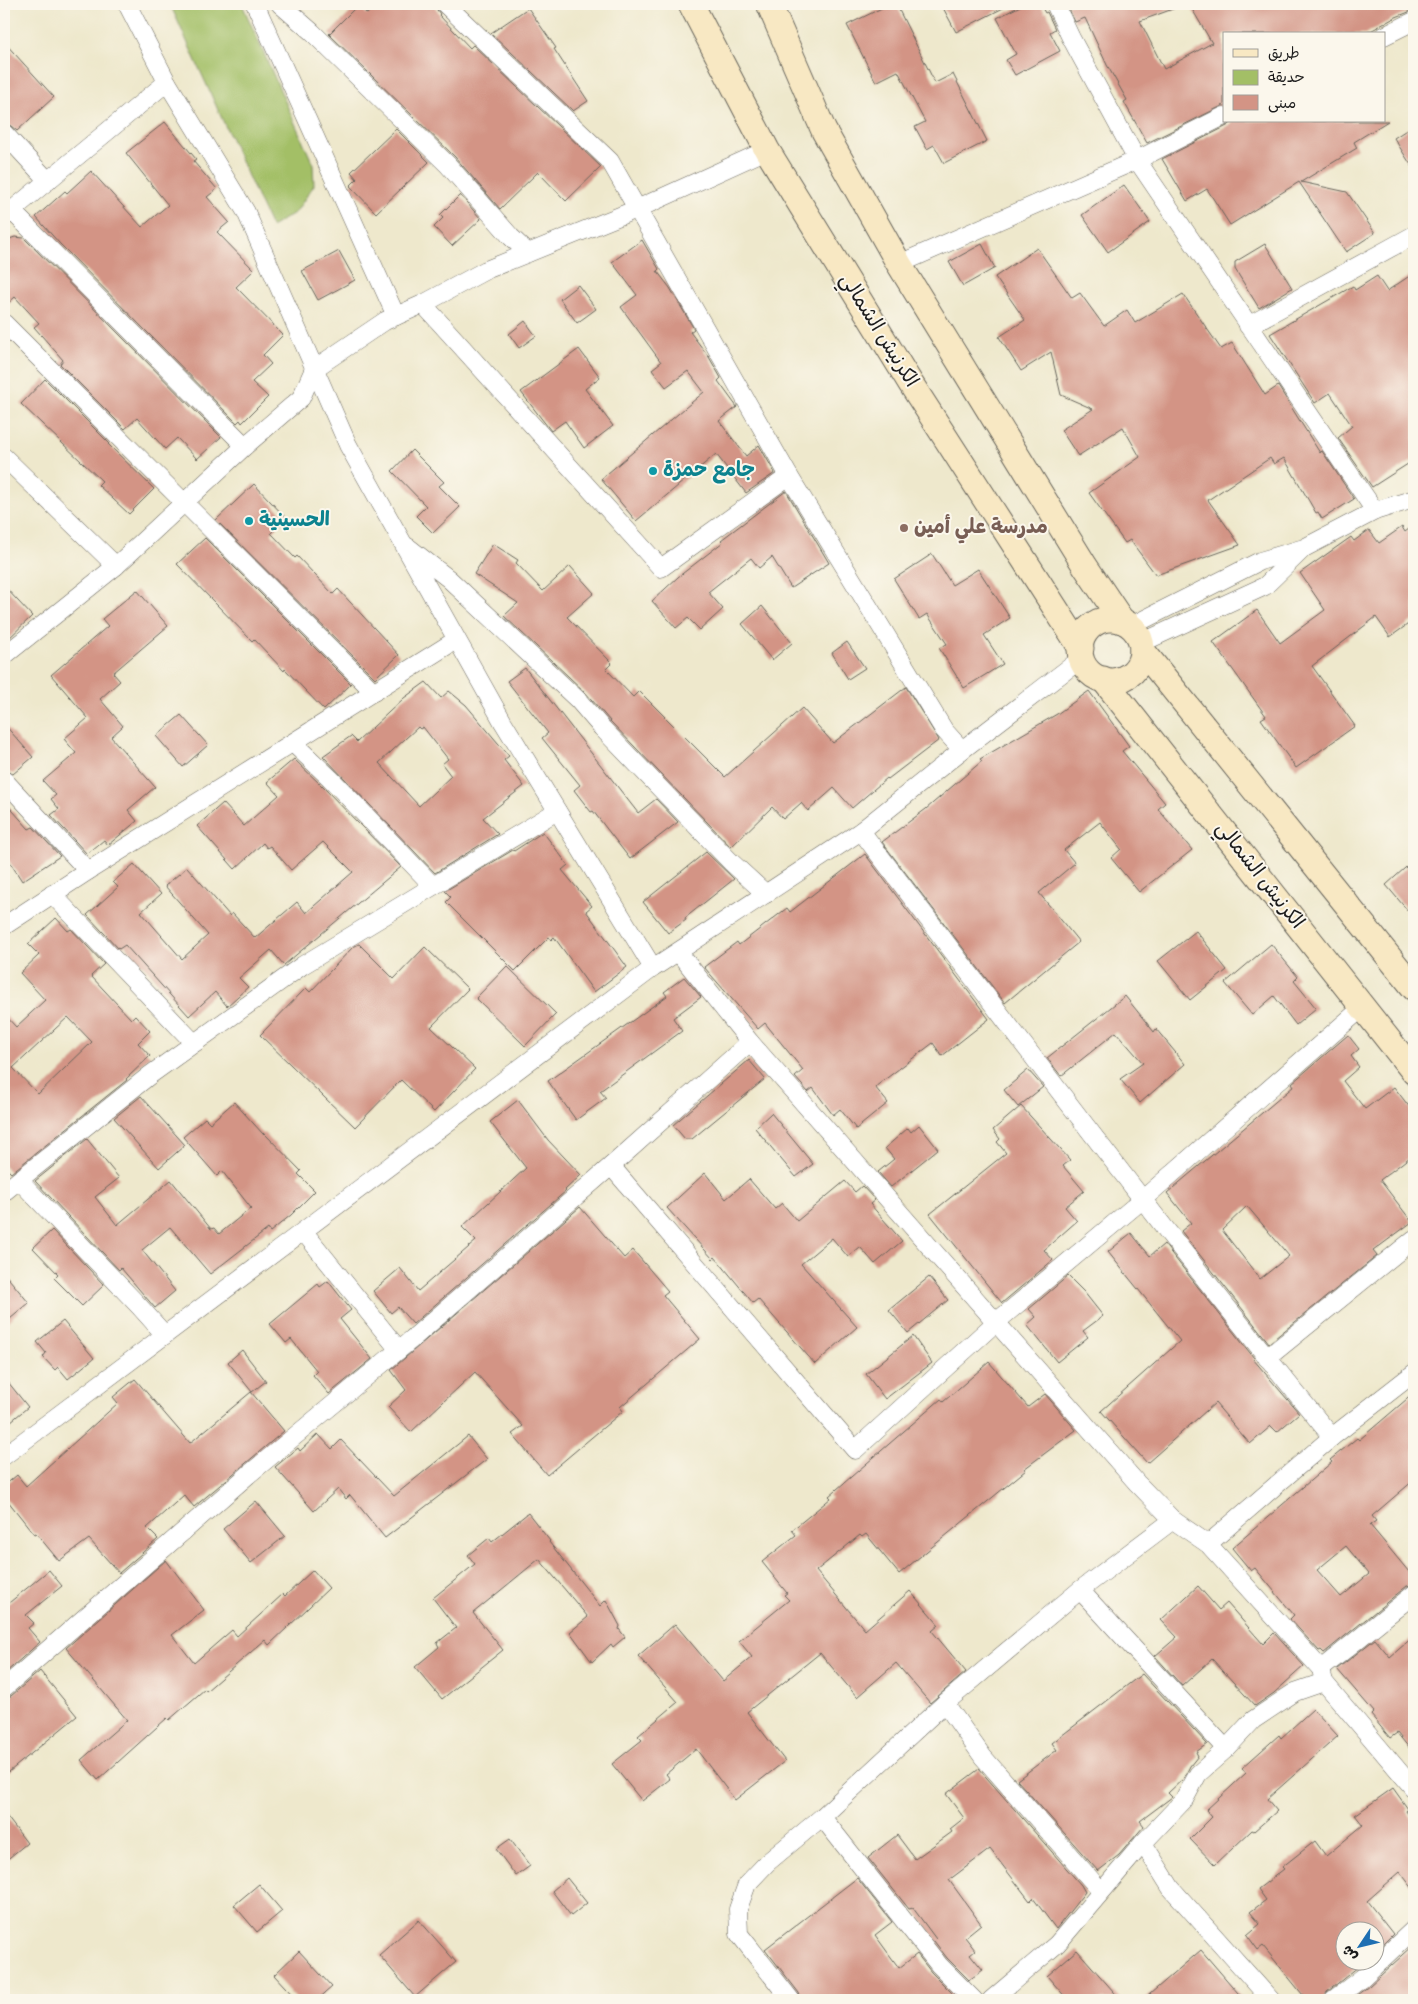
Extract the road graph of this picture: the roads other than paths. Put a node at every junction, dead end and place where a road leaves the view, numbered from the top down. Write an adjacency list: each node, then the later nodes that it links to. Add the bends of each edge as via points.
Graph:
1 (127, 4): 10 (street)
2 (255, 4): 22 (street)
3 (280, 4): 19 (street, via 448,165)
4 (445, 4): 16 (street, via 610,161)
5 (691, 4): 13 (main road, الكرنيش الشمالي)
6 (769, 4): 20 (main road, via 824,131)
7 (1055, 4): 14 (street)
8 (1414, 21): 9 (street)
9 (1386, 35)
10 (167, 82): 15 (street); 25 (street, via 246,212)
11 (1223, 117): 14 (street)
12 (4, 133): 15 (street)
13 (767, 150): 16 (street); 37 (main road, الكرنيش الشمالي, via 910,384)
14 (1137, 160): 20 (street); 24 (street)
15 (48, 181): 17 (street)
16 (637, 209): 19 (street); 28 (street)
17 (8, 214): 26 (street)
18 (1414, 235): 24 (street)
19 (528, 254): 21 (street, via 486,270)
20 (899, 264): 35 (main road, via 1086,566)
21 (423, 304): 22 (street); 28 (street, via 661,568)
22 (396, 316): 25 (street)
23 (4, 323): 30 (street)
24 (1248, 326): 31 (street)
25 (314, 368): 26 (street, via 301,398); 32 (street, via 348,445)
26 (245, 446): 30 (street)
27 (4, 457): 34 (street)
28 (789, 476): 42 (street, via 944,730)
29 (1414, 499): 31 (street)
30 (184, 503): 34 (street); 40 (street)
31 (1375, 511): 33 (street)
32 (401, 541): 36 (street); 49 (street, via 449,579 578,700 731,862)
33 (1304, 548): 35 (street, via 1260,561); 35 (street, via 1265,586)
34 (116, 566): 38 (street)
35 (1134, 635): 37 (main road, via 1113,619 1103,620 1087,630 1082,639); 39 (main road, via 1139,664 1133,672 1118,679); 53 (main road)
36 (456, 640): 40 (street); 44 (street)
37 (1081, 653): 39 (main road, via 1086,667); 42 (street)
38 (4, 656)
39 (1103, 679): 54 (main road, الكرنيش الشمالي)
40 (374, 692): 41 (street)
41 (293, 742): 46 (street); 47 (street)
42 (962, 750): 45 (street)
43 (4, 780): 46 (street)
44 (557, 812): 47 (street); 52 (street)
45 (861, 831): 49 (street); 61 (street)
46 (88, 871): 48 (street)
47 (433, 886): 56 (street, via 302,965)
48 (52, 894): 50 (street); 56 (street)
49 (766, 894): 51 (street)
50 (4, 926)
51 (679, 953): 52 (street); 55 (street)
52 (653, 968): 62 (street)
53 (1414, 988)
54 (1364, 1008): 57 (main road, الكرنيش الشمالي); 61 (street)
55 (750, 1042): 58 (street); 64 (street)
56 (194, 1043): 59 (street)
57 (1414, 1072)
58 (611, 1166): 64 (street, via 855,1450); 66 (street)
59 (19, 1180): 60 (street); 65 (street)
60 (4, 1192)
61 (1142, 1200): 64 (street); 67 (street)
62 (304, 1232): 65 (street); 66 (street)
63 (1414, 1239): 67 (street)
64 (995, 1322): 71 (street)
65 (164, 1335): 70 (street)
66 (399, 1350): 76 (street, via 248,1475)
67 (1267, 1358): 69 (street)
68 (1414, 1373): 69 (street)
69 (1332, 1437): 72 (street)
70 (4, 1456)
71 (1173, 1520): 72 (street); 73 (street)
72 (1208, 1544): 75 (street)
73 (1080, 1590): 77 (street); 78 (street)
74 (1414, 1594): 75 (street)
75 (1323, 1675): 78 (street, via 1253,1720); 79 (street)
76 (4, 1688)
77 (945, 1702): 80 (street); 82 (street, via 984,1757)
78 (1226, 1749): 81 (street, via 1198,1774 1184,1800)
79 (1414, 1789)
80 (822, 1817): 84 (street, via 768,1862 748,1884 738,1909 740,1934); 85 (street, via 939,1965)
81 (1143, 1843): 82 (street); 87 (street, via 1171,1888)
82 (1101, 1891): 86 (street, via 1057,1944)
83 (1414, 1929): 88 (street, via 1362,1978)
84 (791, 2000)
85 (974, 2000)
86 (991, 2000)
87 (1271, 2000)
88 (1333, 2000)

